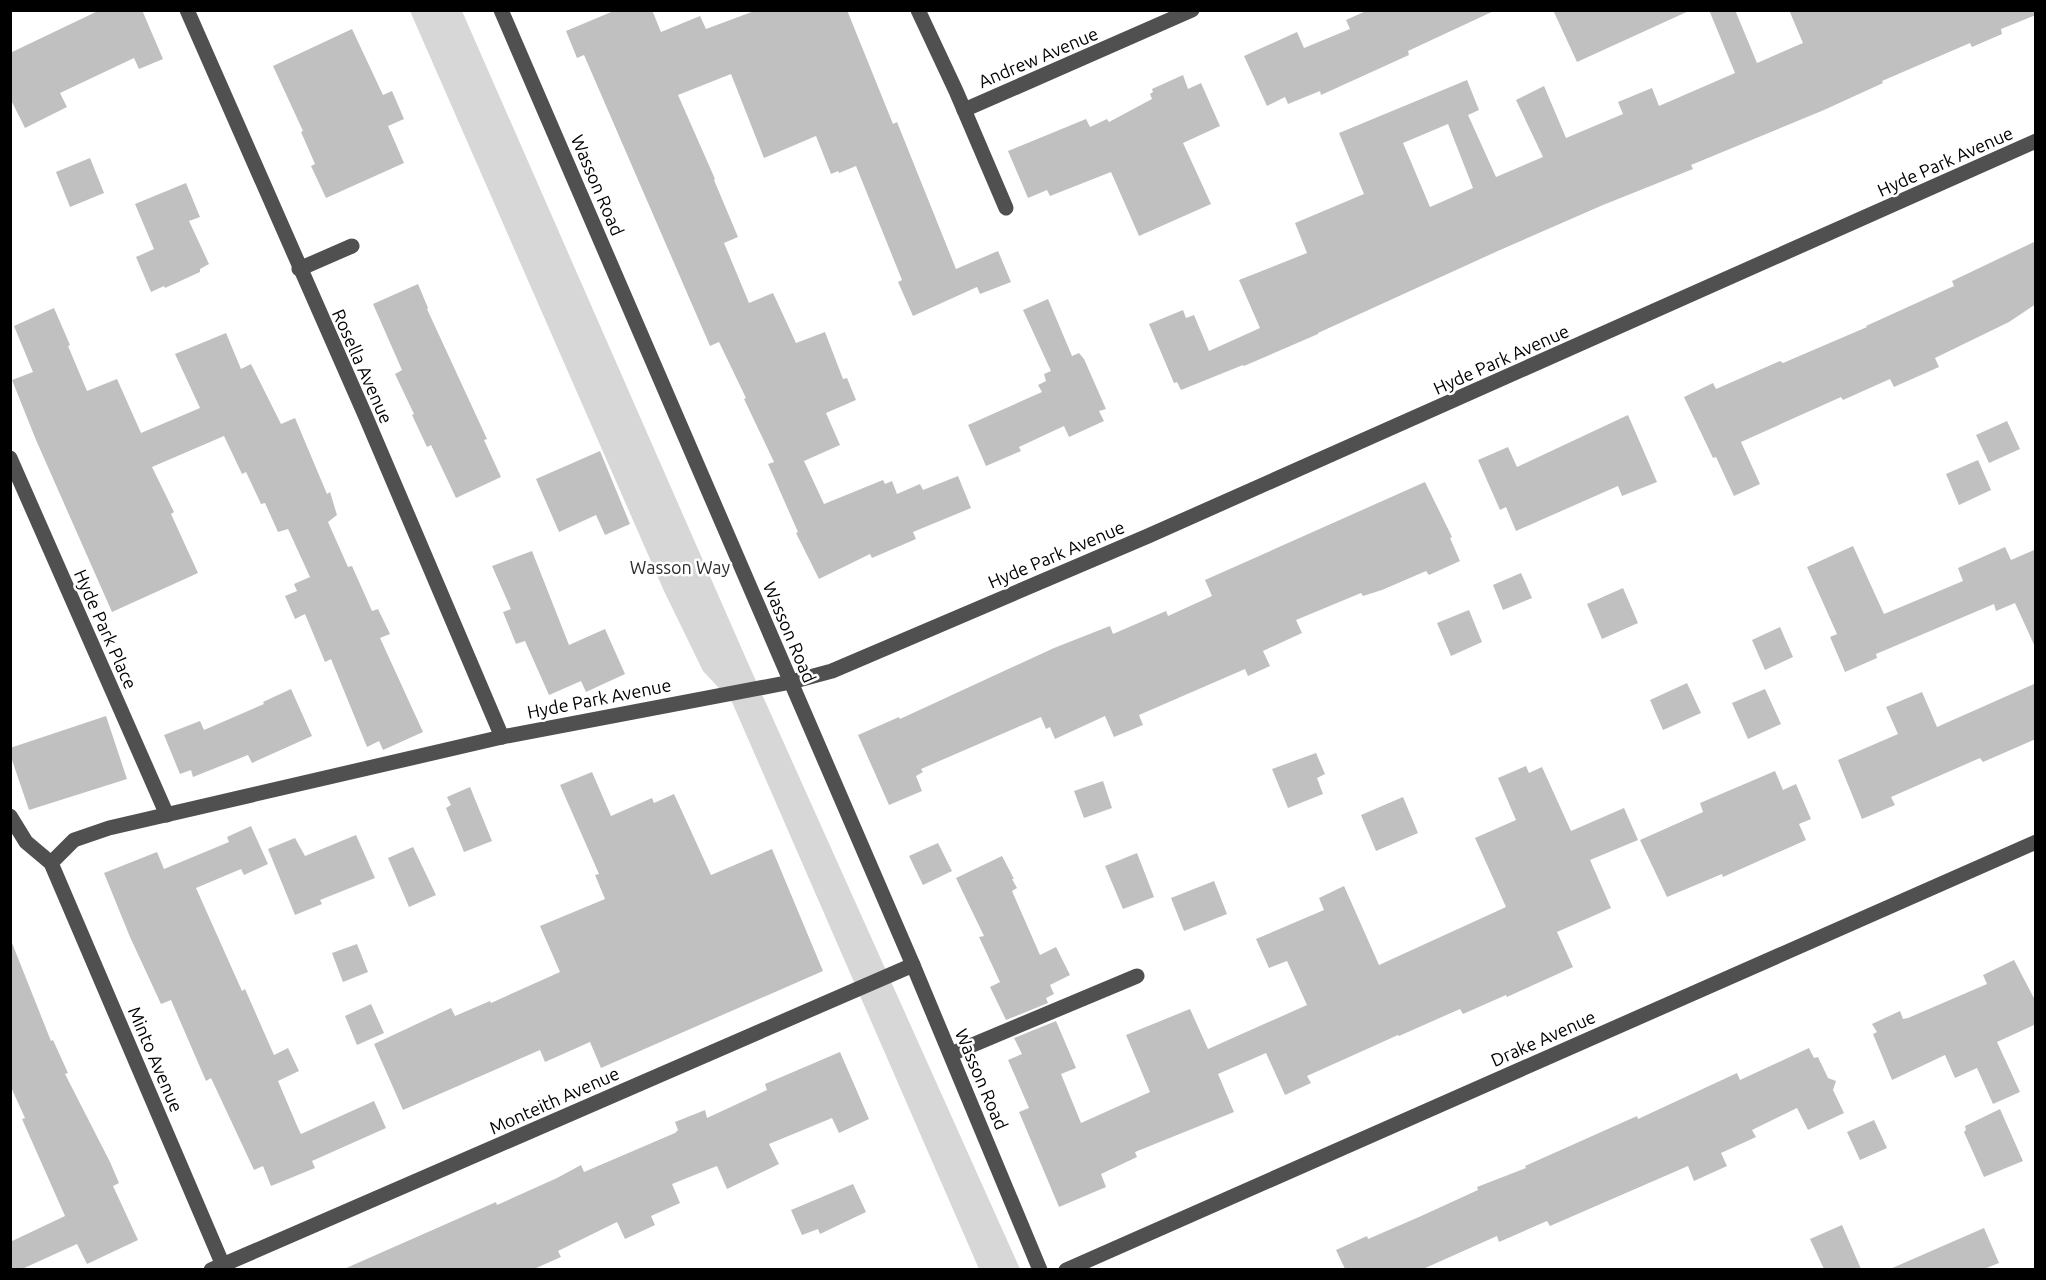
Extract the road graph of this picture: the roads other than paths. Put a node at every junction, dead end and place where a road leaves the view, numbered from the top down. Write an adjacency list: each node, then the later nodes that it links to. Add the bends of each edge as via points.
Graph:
1 (187, 10): 9 (street, Rosella Avenue)
2 (501, 10): 11 (street, Wasson Road)
3 (918, 10): 5 (street)
4 (1192, 10): 5 (street, Andrew Avenue)
5 (964, 110): 7 (street)
6 (2036, 141): 11 (street, Hyde Park Avenue, via 1137,541 832,671)
7 (1006, 208)
8 (352, 246): 9 (street)
9 (299, 269): 12 (street, Rosella Avenue)
10 (10, 458): 13 (street, Hyde Park Place)
11 (791, 682): 12 (street, Hyde Park Avenue); 17 (street, Wasson Road)
12 (502, 737): 13 (street, Hyde Park Avenue)
13 (166, 815): 16 (street, Hyde Park Avenue, via 74,840)
14 (10, 816): 16 (street, via 26,842)
15 (2036, 842): 22 (street, Drake Avenue)
16 (51, 864): 20 (street, Minto Avenue)
17 (913, 965): 19 (street, Wasson Road); 20 (street, Monteith Avenue)
18 (1137, 976): 19 (street)
19 (951, 1054): 21 (street, Wasson Road)
20 (220, 1268)
21 (1040, 1269)
22 (1066, 1269)

